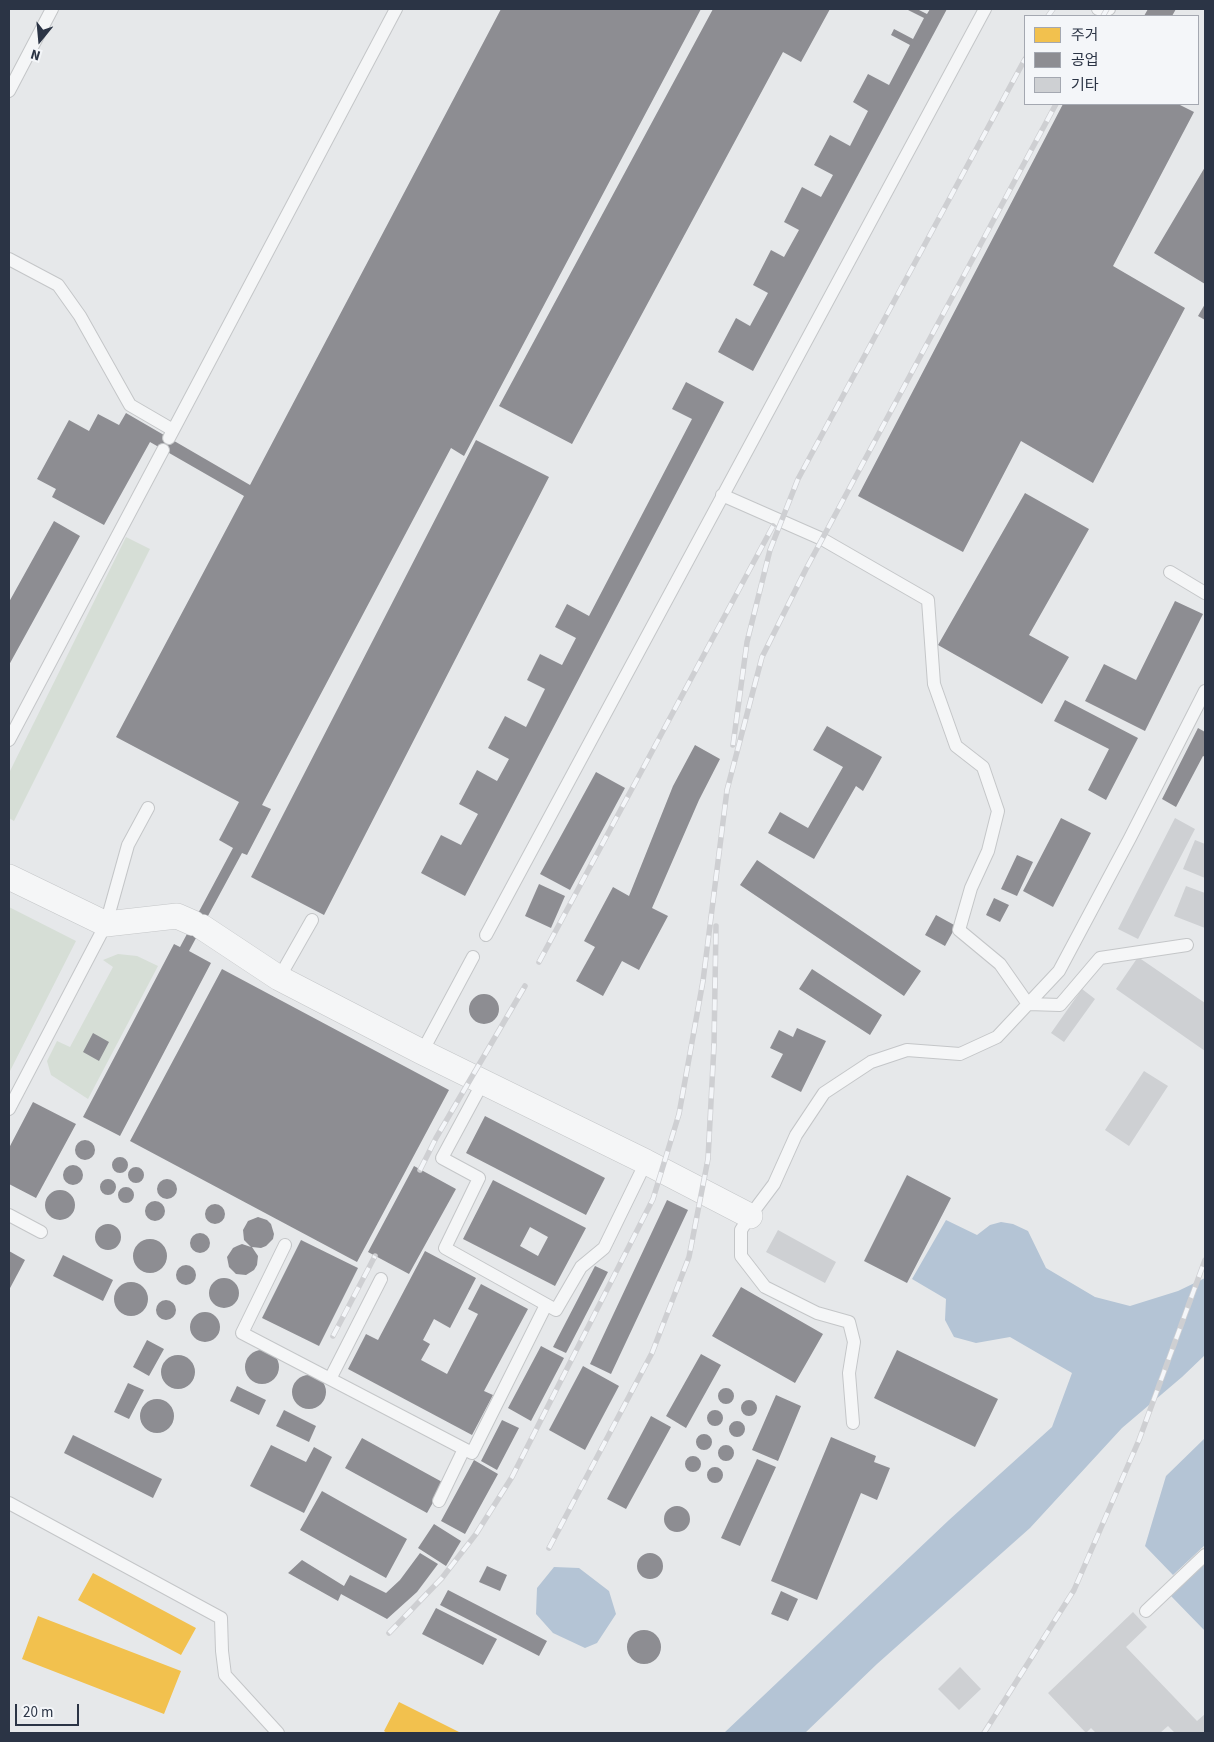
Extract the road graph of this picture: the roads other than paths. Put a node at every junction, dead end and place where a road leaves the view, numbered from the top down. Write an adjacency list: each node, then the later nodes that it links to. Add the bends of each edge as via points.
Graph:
1 (52, 9): 6 (lane)
2 (396, 9): 7 (lane, via 171,434 130,406 80,316 58,285)
3 (985, 9): 9 (lane)
4 (1098, 9): 5 (lane)
5 (1110, 9)
6 (9, 91)
7 (9, 259)
8 (163, 450): 13 (lane)
9 (722, 495): 18 (lane); 22 (lane, via 822,539 928,600 934,684 956,746 983,767 998,811 988,851 971,888 959,930 1000,964)
10 (1170, 572): 11 (lane)
11 (1205, 593)
12 (1205, 691): 22 (lane, via 1059,971)
13 (9, 740)
14 (148, 808): 17 (lane, via 128,845)
15 (9, 877): 17 (street)
16 (312, 920): 21 (lane)
17 (106, 924): 21 (street, via 177,916 197,925); 25 (lane)
18 (486, 935)
19 (1187, 945): 22 (lane, via 1100,958 1060,1005)
20 (473, 957): 23 (lane)
21 (279, 978): 23 (street)
22 (1028, 1004): 28 (lane, via 996,1037 960,1054 907,1050 871,1062 824,1093 796,1135 774,1184)
23 (422, 1052): 24 (street)
24 (483, 1082): 26 (street); 32 (lane, via 442,1158 479,1178 445,1248)
25 (9, 1109)
26 (646, 1162): 28 (street); 32 (lane, via 604,1248 581,1267 556,1310)
27 (9, 1215): 29 (lane)
28 (750, 1216): 34 (lane, via 741,1230 741,1256 765,1287 817,1313 849,1322 854,1342 849,1372)
29 (41, 1232)
30 (285, 1245): 33 (lane, via 242,1333)
31 (381, 1279): 33 (lane)
32 (546, 1304): 35 (lane, via 472,1453)
33 (330, 1379): 35 (lane)
34 (853, 1423)
35 (464, 1449): 36 (lane)
36 (439, 1502)
37 (9, 1503): 40 (lane, via 221,1618 225,1675)
38 (1205, 1555): 39 (lane)
39 (1146, 1611)
40 (278, 1733)

